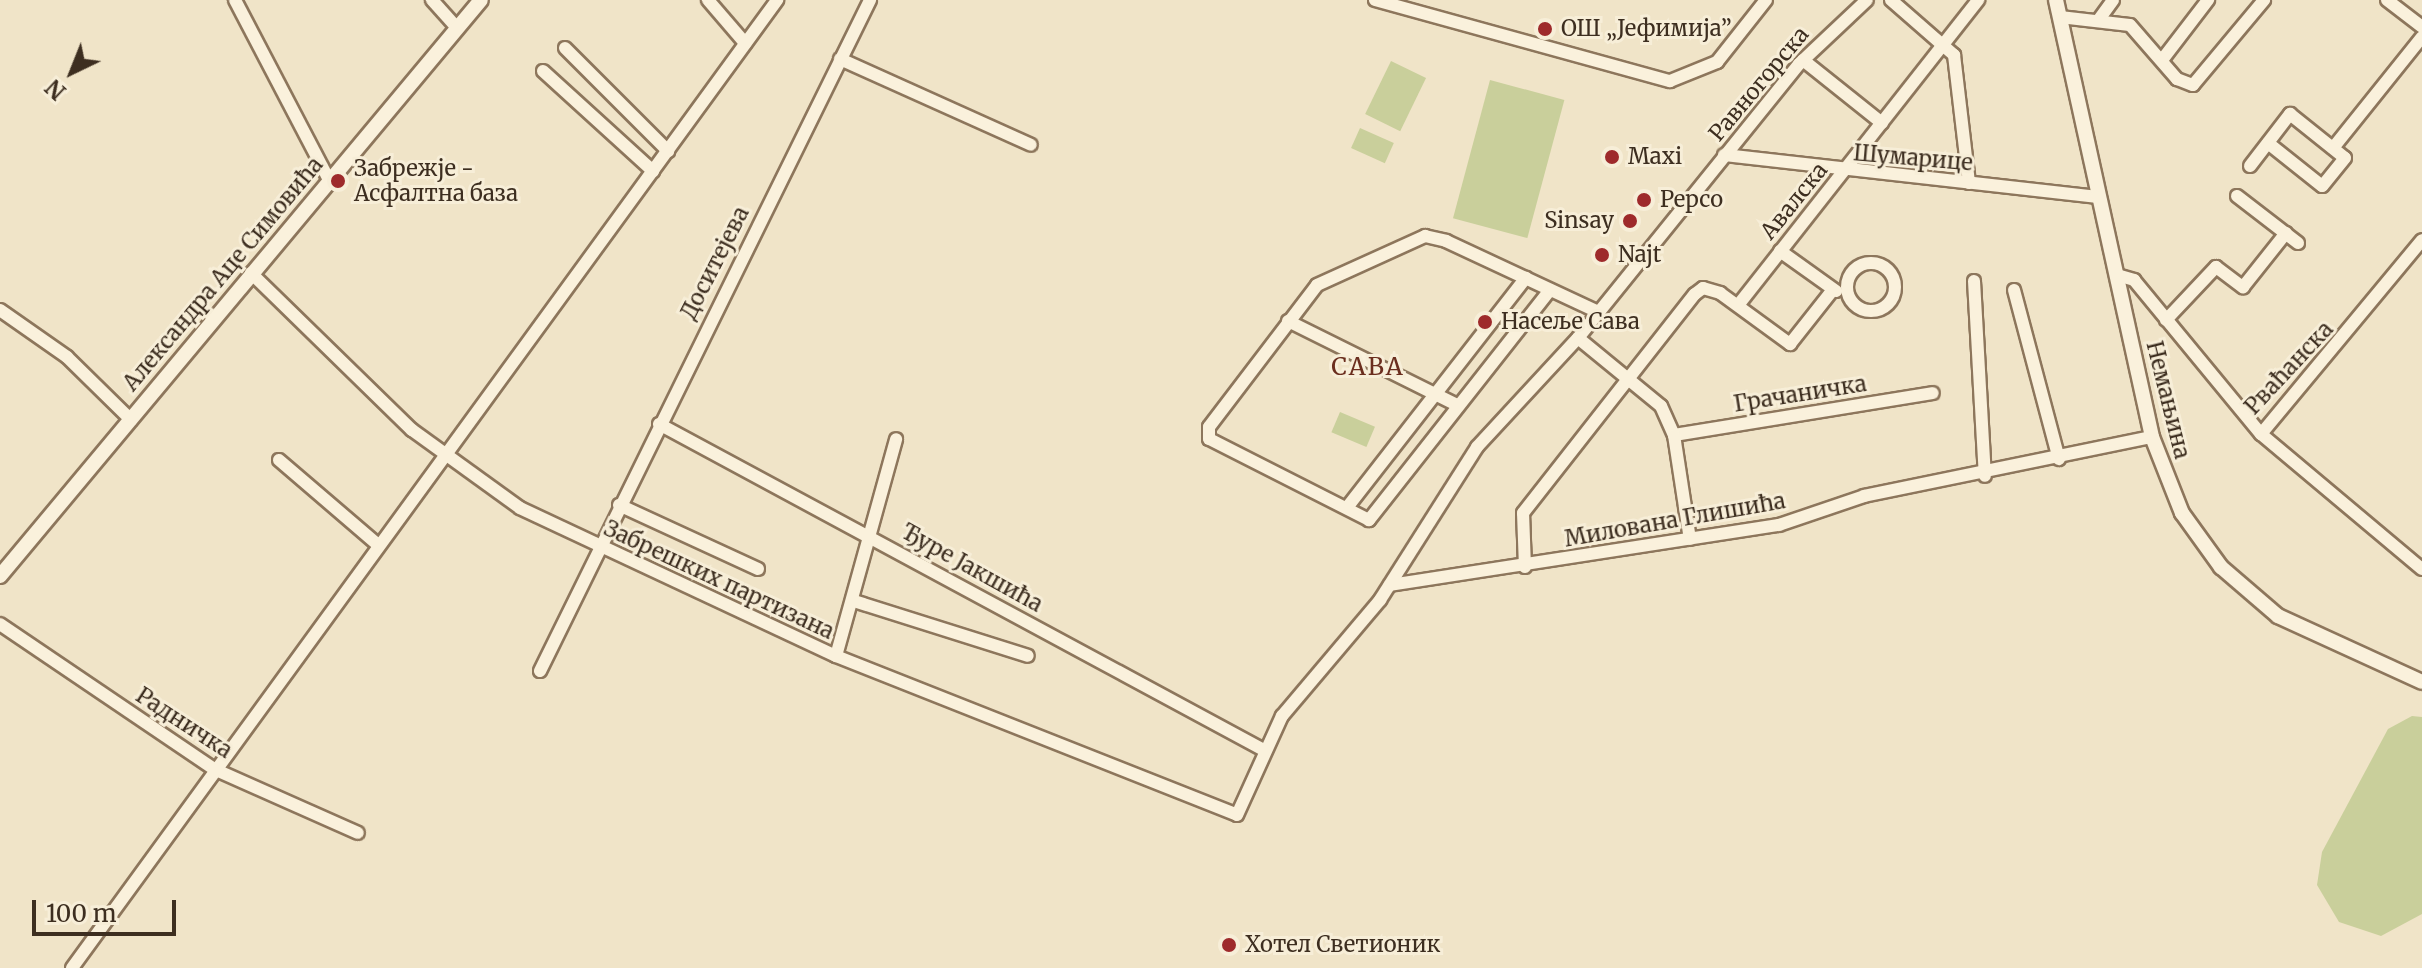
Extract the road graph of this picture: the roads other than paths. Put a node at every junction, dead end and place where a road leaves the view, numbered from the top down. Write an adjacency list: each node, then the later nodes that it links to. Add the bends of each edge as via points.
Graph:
1 (235, 0): 38 (street)
2 (432, 0): 20 (street)
3 (481, 0): 20 (street, Александра Аце Симовића)
4 (708, 0): 23 (street)
5 (777, 0): 23 (street)
6 (870, 0): 25 (street, Доситејева)
7 (1375, 0): 8 (street, via 1670,81 1717,62)
8 (1766, 0)
9 (1867, 0): 26 (street, Равногорска)
10 (1891, 0): 22 (street)
11 (1978, 0): 22 (street, Авалска)
12 (2056, 0): 17 (street, Немањина)
13 (2113, 0): 18 (street)
14 (2208, 0): 27 (street)
15 (2264, 0): 27 (street, via 2199,83 2182,82)
16 (2387, 0): 19 (street)
17 (2060, 17): 18 (street); 41 (street, Немањина)
18 (2100, 18): 27 (street, via 2137,28)
19 (2422, 27)
20 (457, 28): 38 (street, Александра Аце Симовића)
21 (2422, 37): 32 (street)
22 (1944, 42): 29 (street, Авалска); 39 (street, via 1960,73)
23 (745, 43): 33 (street)
24 (565, 48): 33 (street)
25 (840, 59): 31 (street); 65 (street, Доситејева)
26 (1803, 60): 29 (street); 34 (street, Равногорска)
27 (2162, 60)
28 (543, 71): 36 (street)
29 (1882, 123): 37 (street, Авалска)
30 (2268, 143): 32 (street, via 2290,114); 32 (street, via 2322,186 2345,158); 35 (street)
31 (1031, 145)
32 (2333, 148)
33 (668, 151): 36 (street)
34 (1724, 155): 37 (street, Шумарице); 56 (street, Равногорска)
35 (2250, 166)
36 (653, 171): 70 (street)
37 (1843, 171): 39 (street, Шумарице); 45 (street, Авалска)
38 (329, 180): 46 (street, Александра Аце Симовића)
39 (1969, 183): 41 (street, Шумарице)
40 (2237, 196): 42 (street)
41 (2099, 197): 47 (street, Немањина)
42 (2286, 233): 44 (street); 57 (street, Немањина, via 2243,287 2216,267)
43 (2422, 240): 66 (street, Рваћанска)
44 (2298, 243)
45 (1780, 251): 53 (street); 54 (street, Авалска)
46 (251, 273): 64 (street, Александра Аце Симовића); 70 (street, Забрешких партизана)
47 (2117, 275): 57 (street, Рваћанска, via 2134,280); 68 (street, Немањина)
48 (1526, 278): 50 (street); 58 (street, via 1425,236 1325,280); 61 (street)
49 (1974, 281): 73 (street)
50 (1550, 290): 56 (street); 63 (street)
51 (1847, 290): 53 (street)
52 (2014, 290): 71 (street)
53 (1831, 292): 54 (street, via 1790,344)
54 (1739, 304): 60 (street, via 1703,288)
55 (0, 310): 64 (street, via 67,357)
56 (1598, 312): 59 (street, Равногорска)
57 (2166, 320): 66 (street, Рваћанска)
58 (1288, 321): 61 (street); 75 (street, via 1209,427 1209,439)
59 (1578, 338): 60 (street); 84 (street, Равногорска, via 1477,447)
60 (1627, 377): 67 (street, via 1661,406); 80 (street, via 1523,513)
61 (1436, 389): 63 (street); 75 (street)
62 (1933, 393): 67 (street, Грачаничка)
63 (1457, 405): 75 (street, via 1369,520)
64 (131, 420): 83 (street, Александра Аце Симовића)
65 (659, 424): 74 (street, Доситејева); 76 (street, Ђуре Јакшића)
66 (2261, 434): 82 (street)
67 (1674, 435): 77 (street)
68 (2152, 437): 71 (street, Милована Глишића); 90 (street, Немањина, via 2182,513 2239,585 2304,632)
69 (896, 439): 76 (street)
70 (444, 456): 78 (street); 79 (street, Забрешких партизана, via 520,508)
71 (2059, 459): 73 (street, Милована Глишића)
72 (279, 460): 78 (street)
73 (1985, 476): 77 (street, Милована Глишића, via 1864,496 1779,525)
74 (619, 505): 79 (street, Доситејева); 81 (street)
75 (1349, 505)
76 (870, 535): 85 (street); 91 (street, Ђуре Јакшића)
77 (1690, 539): 80 (street, Милована Глишића)
78 (378, 545): 92 (street)
79 (599, 546): 87 (street, Забрешких партизана); 89 (street, Доситејева)
80 (1525, 567): 84 (street, Милована Глишића)
81 (758, 569)
82 (2422, 569)
83 (0, 576)
84 (1390, 585): 91 (street, Равногорска, via 1282,716)
85 (854, 601): 87 (street); 88 (street)
86 (0, 624): 92 (street, Радничка)
87 (836, 656): 93 (street, Забрешких партизана)
88 (1028, 656)
89 (540, 671)
90 (2422, 682)
91 (1264, 750): 93 (street, Равногорска)
92 (216, 770): 94 (street, Радничка); 95 (street)
93 (1237, 815)
94 (358, 833)
95 (72, 968)

